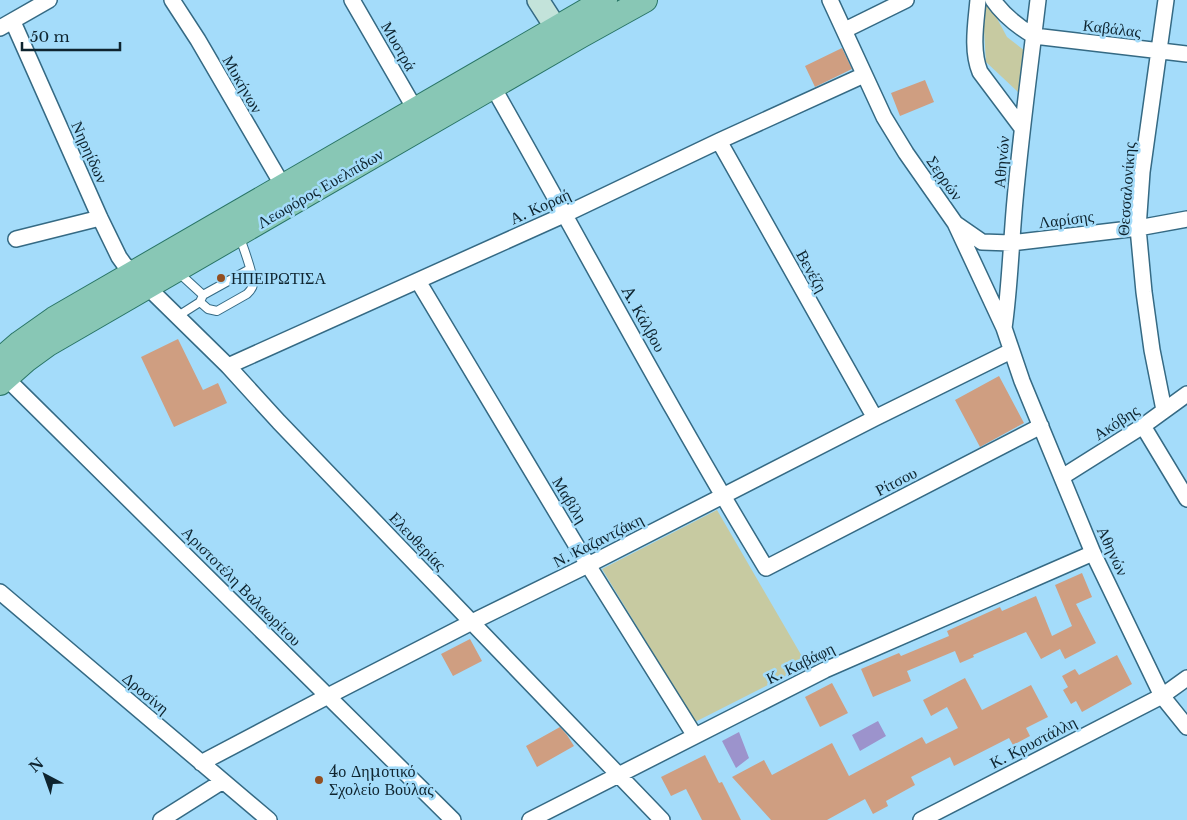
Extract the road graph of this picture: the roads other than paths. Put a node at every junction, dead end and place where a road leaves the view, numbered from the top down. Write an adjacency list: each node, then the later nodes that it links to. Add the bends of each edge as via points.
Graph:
1 (49, 0): 13 (street)
2 (172, 0): 24 (street, Μυκήνων)
3 (352, 0): 21 (street, Μυστρά)
4 (538, 0): 15 (street)
5 (605, 0): 15 (main road, Λεωφόρος Ευελπίδων)
6 (646, 0): 15 (main road, Λεωφόρος Ευελπίδων)
7 (830, 0): 14 (street, Σερρών)
8 (906, 0): 14 (street)
9 (978, 0): 22 (street, via 975,54 980,72)
10 (993, 0): 16 (street, via 1018,27)
11 (1038, 0): 16 (street, Αθηνών)
12 (1166, 0): 17 (street, Θεσσαλονίκης)
13 (6, 25): 26 (street, Νηρηίδων)
14 (845, 30): 19 (street, Σερρών)
15 (561, 36): 20 (main road, Λεωφόρος Ευελπίδων); 21 (main road, Λεωφόρος Ευελπίδων)
16 (1034, 36): 17 (street, Καβάλας); 22 (street, Αθηνών)
17 (1158, 51): 18 (street, Καβάλας); 29 (street, Θεσσαλονίκης)
18 (1187, 54)
19 (864, 75): 23 (street, Α. Κοραή); 28 (street, Σερρών, via 888,124)
20 (493, 87): 25 (street, A. Κάλβου); 30 (main road, Λεωφόρος Ευελπίδων)
21 (415, 109): 24 (main road, Λεωφόρος Ευελπίδων)
22 (1022, 128): 32 (street, Αθηνών)
23 (719, 141): 25 (street, Α. Κοραή); 46 (street, Βενέζη)
24 (283, 186): 35 (main road, Λεωφόρος Ευελπίδων)
25 (566, 214): 36 (street, Α. Κοραή); 50 (street, A. Κάλβου)
26 (100, 218): 31 (street); 35 (street, Νηρηίδων, via 119,257)
27 (1187, 219): 29 (street, Λαρίσης)
28 (955, 223): 32 (street, Λαρίσης, via 982,242); 39 (street, Σερρών)
29 (1138, 228): 32 (street, Λαρίσης); 45 (street, Θεσσαλονίκης, via 1152,350)
30 (239, 234): 33 (lane); 34 (main road, Λεωφόρος Ευελπίδων)
31 (16, 239)
32 (1011, 243): 39 (street, Αθηνών, via 1010,289)
33 (250, 269): 37 (lane); 37 (lane, via 253,286 247,294 217,311 208,309)
34 (177, 271): 35 (main road, Λεωφόρος Ευελπίδων); 37 (lane)
35 (141, 280): 38 (street, Ελευθερίας); 42 (main road, Λεωφόρος Ευελπίδων, via 54,319 20,343)
36 (418, 281): 41 (street, Α. Κοραή); 53 (street, Μαβίλη)
37 (202, 299): 38 (lane)
38 (178, 316): 41 (street, Ελευθερίας)
39 (1004, 328): 40 (street, Σερρών)
40 (1011, 351): 43 (street, Σερρών); 46 (street, Ν. Καζαντζάκη)
41 (228, 366): 56 (street, Ελευθερίας)
42 (2, 374): 58 (street, Αριστοτέλη Βαλαωρίτου)
43 (1022, 381): 47 (street, Αθηνών)
44 (1187, 394): 45 (street, Ακόβης)
45 (1164, 410): 48 (street, Ακόβης)
46 (875, 418): 50 (street, Ν. Καζαντζάκη)
47 (1041, 426): 49 (street, Αθηνών); 54 (street, Ρίτσου)
48 (1143, 426): 49 (street, Ακόβης); 51 (street)
49 (1062, 478): 52 (street, Αθηνών)
50 (723, 497): 53 (street, Ν. Καζαντζάκη); 54 (street, A. Κάλβου)
51 (1187, 499)
52 (1093, 553): 59 (street, Αθηνών); 61 (street, Κ. Καβάφη, via 826,670)
53 (588, 565): 56 (street, Ν. Καζαντζάκη); 61 (street, Μαβίλη)
54 (766, 568)
55 (0, 592): 62 (street, Δροσίνη)
56 (472, 622): 58 (street, Ν. Καζαντζάκη); 63 (street, Ελευθερίας)
57 (1187, 678): 59 (street, Κ. Κρυστάλλη)
58 (328, 696): 62 (street, Ν. Καζαντζάκη); 67 (street, Αριστοτέλη Βαλαωρίτου)
59 (1162, 696): 60 (street, Αθηνών); 70 (street, Κ. Κρυστάλλη)
60 (1187, 727)
61 (695, 736): 63 (street, Κ. Καβάφη)
62 (201, 763): 64 (street, Δροσίνη)
63 (620, 774): 68 (street, Κ. Καβάφη); 69 (street, Ελευθερίας)
64 (222, 781): 65 (street); 66 (street, Δροσίνη)
65 (161, 820)
66 (269, 820)
67 (454, 820)
68 (530, 820)
69 (662, 820)
70 (921, 820)

